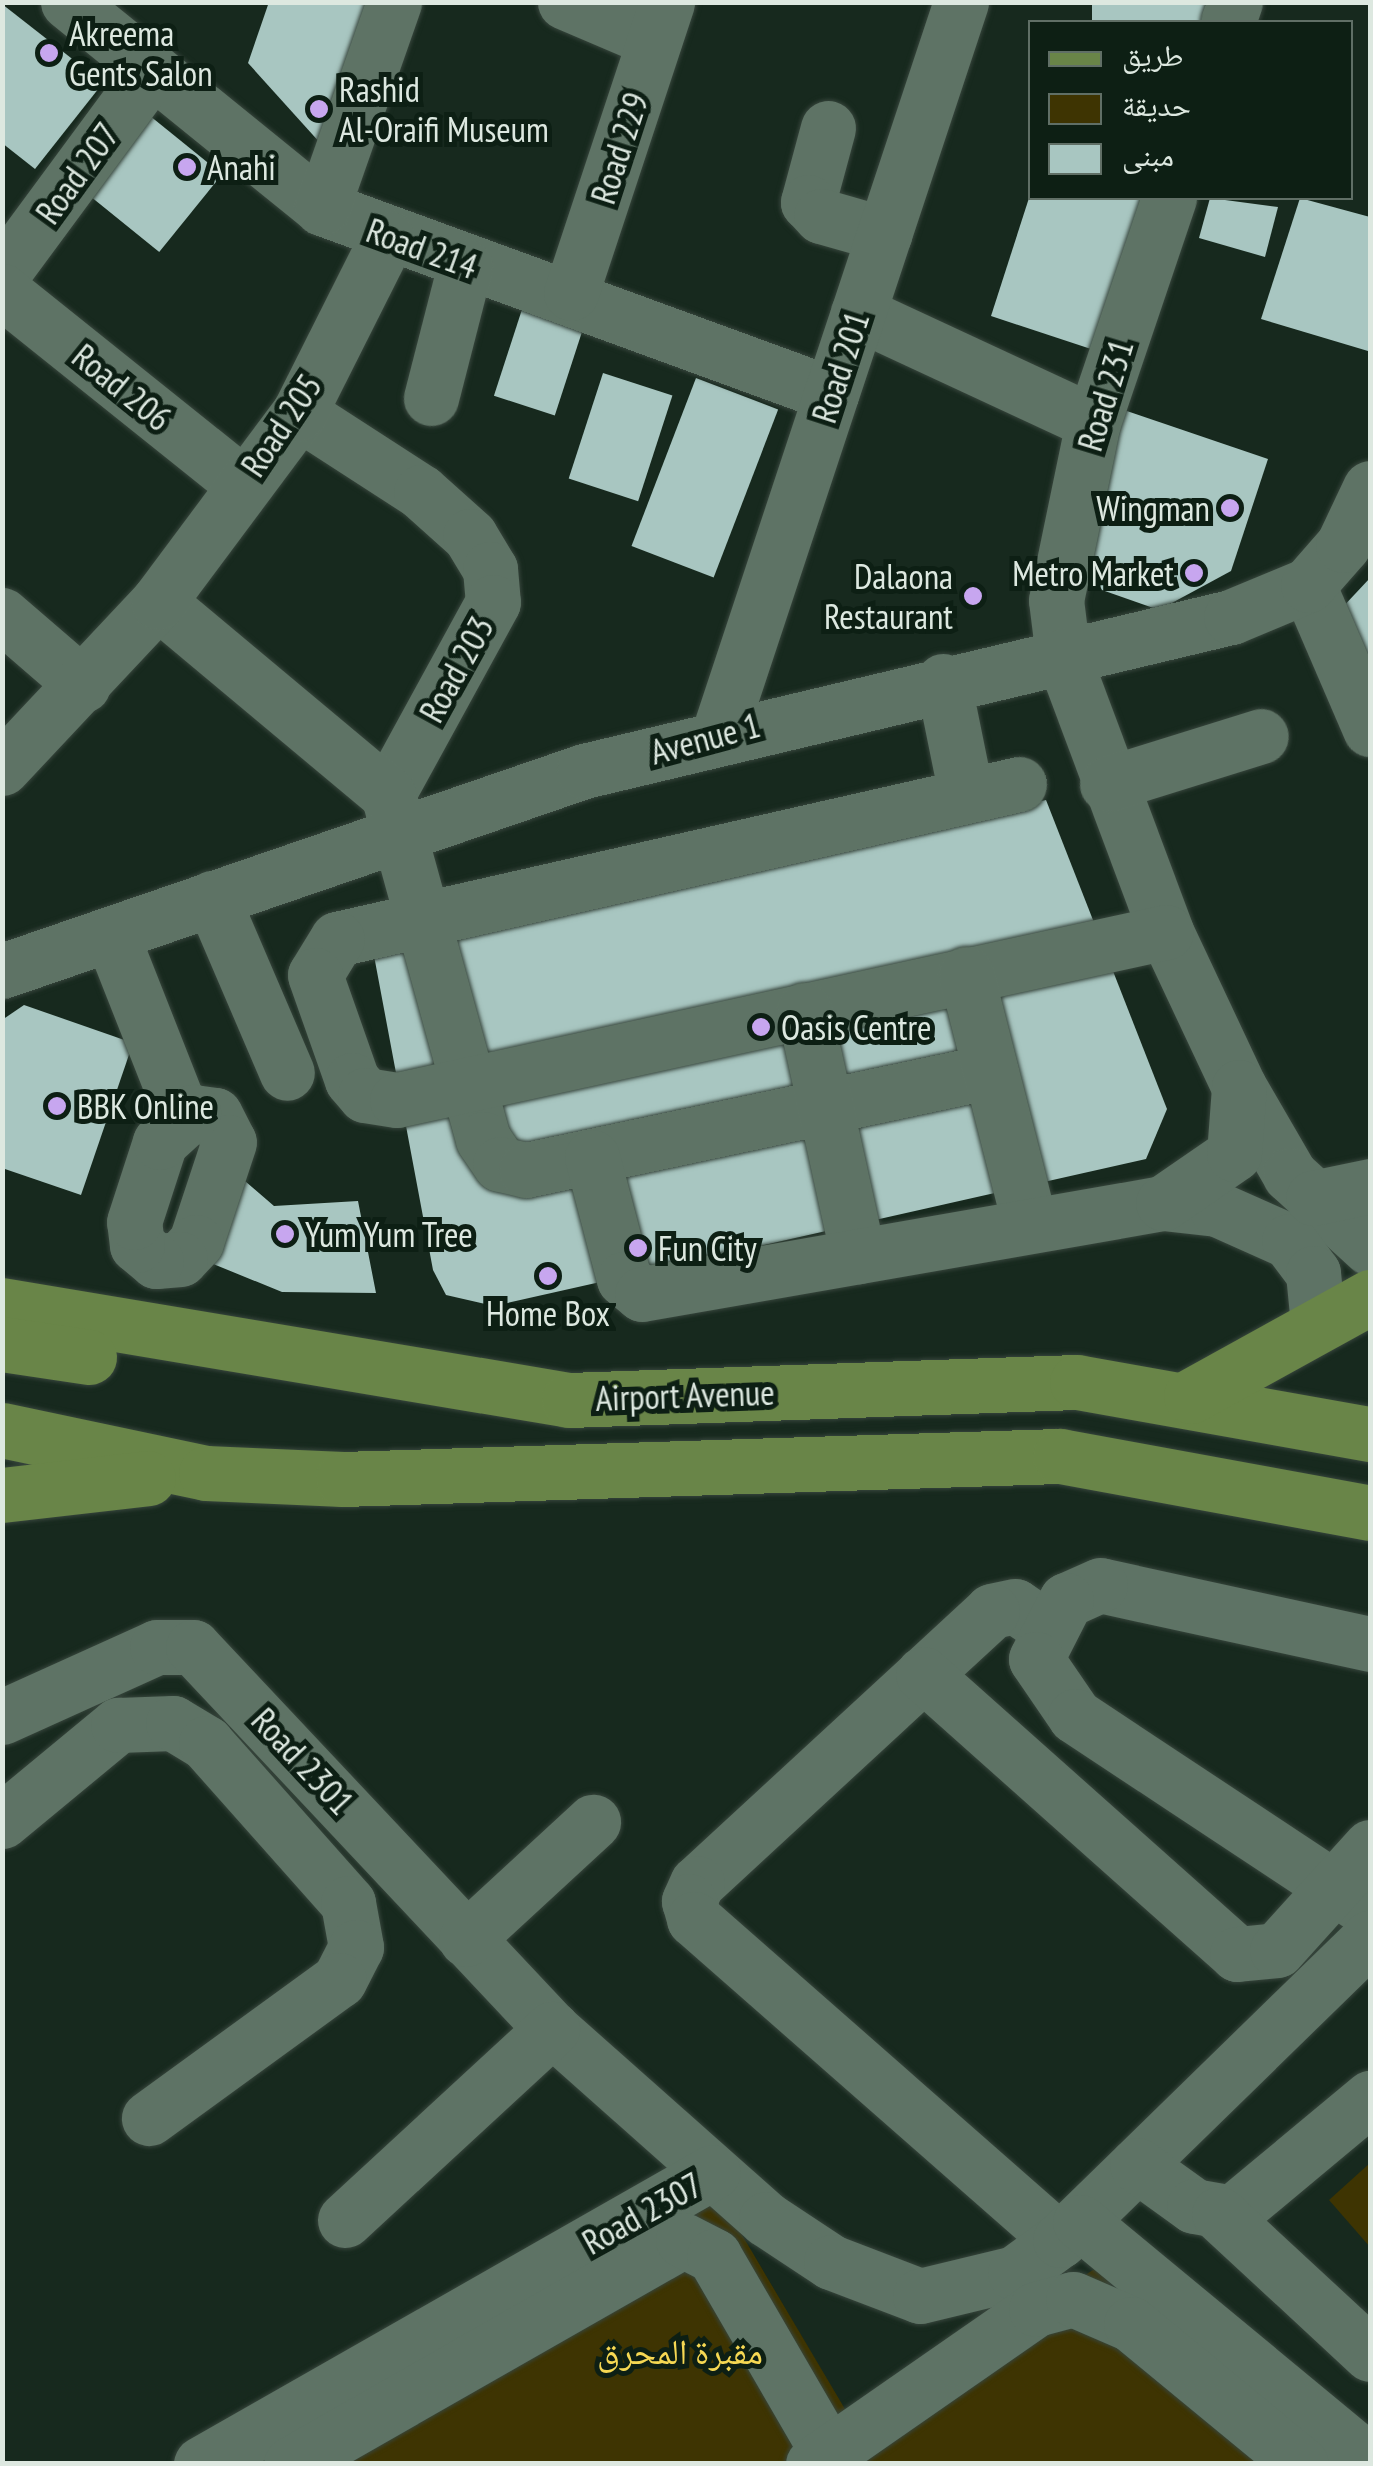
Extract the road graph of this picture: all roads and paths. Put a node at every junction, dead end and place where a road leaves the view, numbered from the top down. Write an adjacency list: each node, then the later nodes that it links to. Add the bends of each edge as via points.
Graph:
1 (68, 2): 6 (street, Road 214)
2 (394, 2): 9 (street)
3 (565, 2): 5 (street)
4 (962, 2): 10 (street, Road 201)
5 (661, 21): 15 (street, Road 229)
6 (137, 41): 9 (street, Road 214); 13 (street, Road 207)
7 (828, 128): 10 (street, via 811,208)
8 (1168, 200): 20 (street, Road 231)
9 (322, 208): 11 (street, Road 214)
10 (884, 234): 16 (street, Road 201)
11 (388, 238): 12 (street, Road 214); 19 (street, Road 205)
12 (465, 266): 15 (street, Road 214); 18 (street)
13 (2, 274)
14 (2, 291): 21 (street, Road 206)
15 (572, 293): 17 (street, Road 214)
16 (858, 313): 17 (street, Road 201); 20 (street)
17 (831, 394): 30 (street, Road 201)
18 (431, 398)
19 (299, 412): 21 (street, Road 205); 36 (street, Road 203, via 421,492 470,536 490,569 492,602)
20 (1094, 422): 26 (street, Road 231, via 1056,600)
21 (242, 483): 24 (street, Road 205)
22 (1370, 488): 23 (street, Avenue 1, via 1343,545)
23 (1308, 585): 26 (street, Avenue 1, via 1231,618); 29 (street)
24 (158, 602): 28 (street, Road 205); 36 (street)
25 (2, 615): 28 (street)
26 (1064, 656): 27 (street, Avenue 1); 34 (street, Road 231)
27 (944, 681): 30 (street, Avenue 1); 35 (street)
28 (83, 685): 32 (street, Road 205)
29 (1370, 728)
30 (719, 732): 36 (street, Avenue 1)
31 (1261, 736): 34 (street)
32 (2, 768)
33 (1019, 784): 35 (street)
34 (1107, 784): 39 (street, Road 231)
35 (966, 794): 38 (street)
36 (396, 811): 37 (street, Avenue 1); 38 (street)
37 (212, 898): 40 (street, Avenue 1); 45 (street)
38 (427, 912): 46 (street); 46 (street, via 337,938 315,975 366,1095 386,1102)
39 (1166, 932): 42 (street); 47 (street, Road 231)
40 (111, 934): 41 (street, Avenue 1); 49 (street)
41 (2, 971)
42 (966, 974): 43 (street); 44 (street)
43 (804, 1010): 46 (street); 48 (street)
44 (991, 1071): 48 (street); 54 (street)
45 (287, 1073)
46 (469, 1084): 50 (street, via 500,1164 526,1170)
47 (1239, 1087): 52 (street, Road 231); 53 (street, via 1234,1154)
48 (824, 1106): 50 (street); 56 (street)
49 (183, 1117)
50 (592, 1156): 56 (street, via 624,1279 642,1294)
51 (1370, 1186): 52 (street)
52 (1313, 1198): 55 (street, Road 231)
53 (1164, 1203): 54 (street); 61 (street, via 1218,1209 1289,1240 1314,1273)
54 (1030, 1225): 56 (street)
55 (1370, 1248)
56 (858, 1256)
57 (2, 1280): 60 (main road)
58 (1370, 1297): 61 (main road)
59 (2, 1305): 60 (main road, Airport Avenue)
60 (62, 1315): 63 (main road, Airport Avenue)
61 (1318, 1324): 64 (main road)
62 (2, 1344): 63 (main road, via 303,1387 333,1386)
63 (360, 1368): 64 (main road, Airport Avenue, via 570,1400 1077,1382)
64 (1191, 1396): 66 (main road, Airport Avenue)
65 (2, 1430): 67 (main road)
66 (1370, 1434)
67 (206, 1473): 68 (main road); 69 (main road, via 598,1477 1060,1456)
68 (2, 1495)
69 (1370, 1514)
70 (1046, 1627): 71 (street, via 1076,1592 1100,1584); 72 (street, via 1000,1606); 76 (street, via 1039,1671 1075,1716 1233,1825)
71 (1370, 1644)
72 (923, 1674): 76 (street, via 1238,1954 1277,1950); 86 (street, via 697,1883 690,1910)
73 (2, 1717): 78 (street, Road 2301, via 157,1647 193,1647)
74 (2, 1821): 81 (street, via 118,1725 173,1724 206,1743 348,1903 356,1947 339,1980)
75 (594, 1822): 78 (street)
76 (1358, 1879)
77 (1370, 1938): 82 (street, Road 2307)
78 (466, 1939): 79 (street, Road 2301)
79 (552, 2028): 83 (street, Road 2301); 85 (street)
80 (1370, 2098): 84 (street, via 1256,2202)
81 (149, 2118)
82 (1137, 2165): 84 (street); 86 (street, Road 2307)
83 (713, 2172): 86 (street, Road 2307, via 831,2262 920,2296 1015,2272); 90 (street, Road 2307)
84 (1219, 2214): 87 (street)
85 (345, 2220)
86 (1070, 2231): 89 (street)
87 (1370, 2354)
88 (820, 2457): 91 (street, via 714,2256 683,2240); 92 (street, via 1036,2309 1072,2299 1131,2324)
89 (1370, 2462)
90 (201, 2464)
91 (292, 2464)
92 (1301, 2464)

